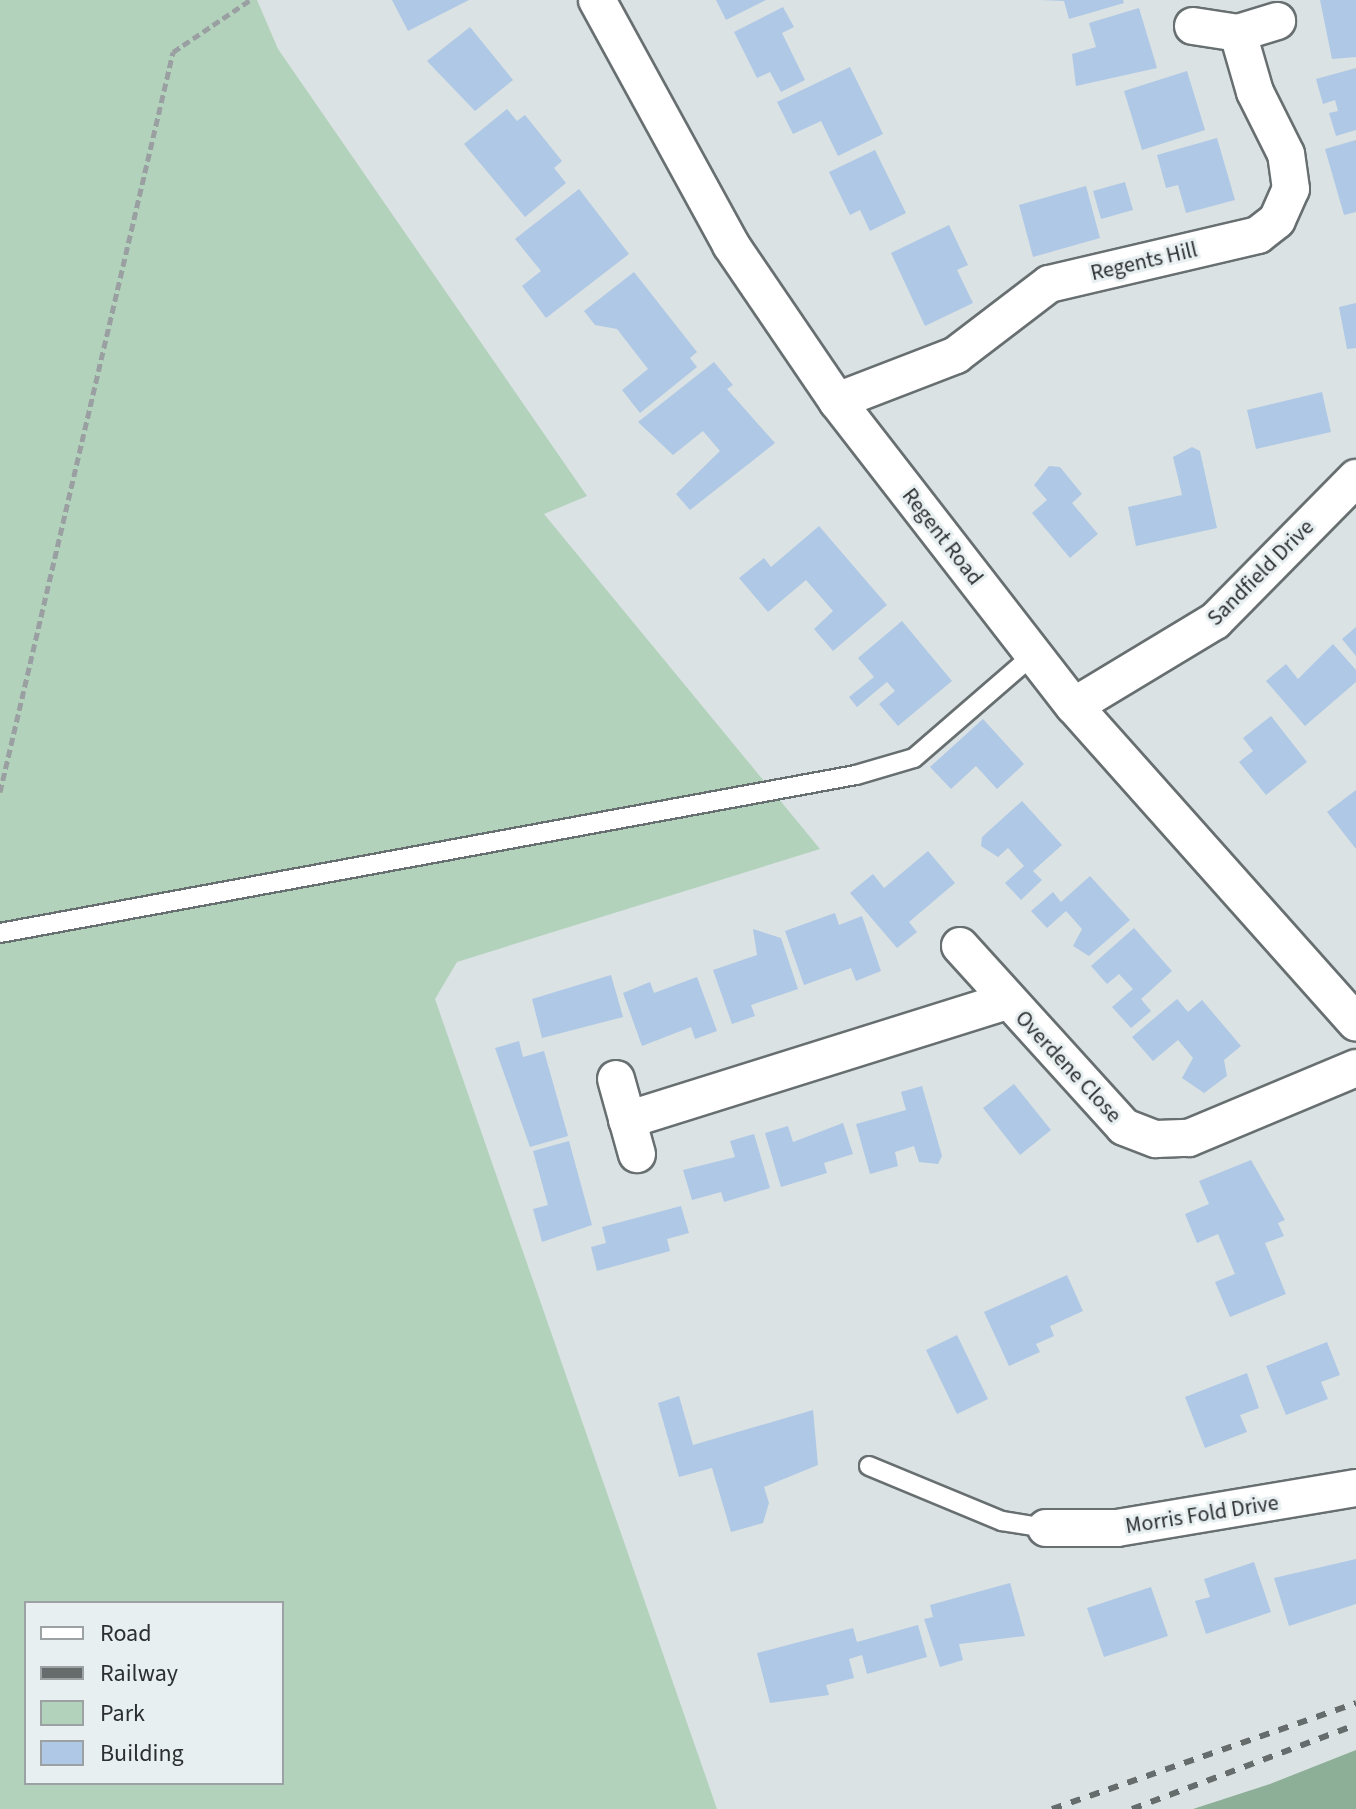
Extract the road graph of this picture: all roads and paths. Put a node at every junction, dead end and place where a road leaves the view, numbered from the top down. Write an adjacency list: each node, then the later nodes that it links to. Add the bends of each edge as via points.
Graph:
1 (250, 0): 10 (path, via 173,52)
2 (597, 0): 6 (street, Regent Road, via 731,245)
3 (1277, 21): 5 (street)
4 (1193, 26): 5 (street)
5 (1238, 33): 6 (street, Regents Hill, via 1255,92 1286,154 1291,189 1277,220 1258,235 1049,284 956,355)
6 (837, 401): 8 (street, Regent Road)
7 (1356, 478): 9 (street, Sandfield Drive, via 1215,621)
8 (1033, 655): 9 (street, Regent Road); 11 (lane, via 914,758 856,775)
9 (1074, 706): 14 (street, Regent Road)
10 (0, 792)
11 (0, 933)
12 (960, 946): 13 (street, Overdene Close)
13 (1006, 1001): 15 (street, Overdene Close, via 1124,1127 1156,1139 1189,1138); 17 (street, Overdene Close)
14 (1356, 1023)
15 (1356, 1068)
16 (616, 1079): 17 (street)
17 (627, 1120): 18 (street)
18 (637, 1154)
19 (869, 1466): 21 (lane, via 1002,1521)
20 (1356, 1488): 21 (street, Morris Fold Drive, via 1117,1528)
21 (1046, 1528)

